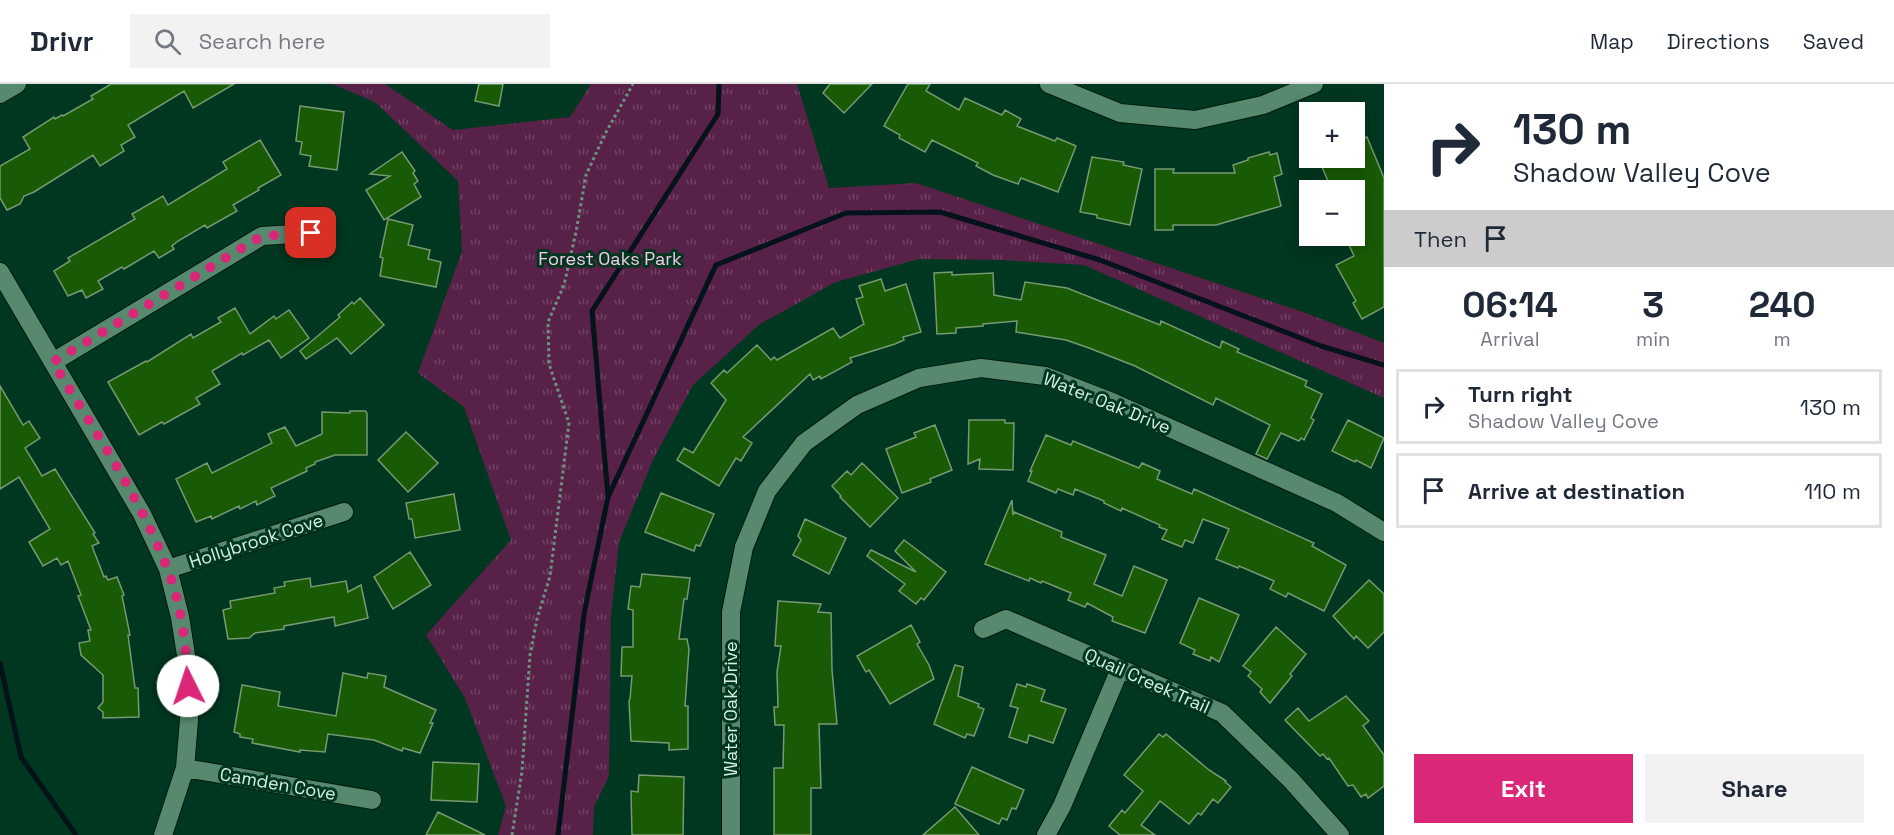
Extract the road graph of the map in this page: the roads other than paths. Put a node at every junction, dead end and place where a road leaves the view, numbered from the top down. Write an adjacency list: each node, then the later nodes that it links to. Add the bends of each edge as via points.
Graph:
1 (17, 84): 4 (street)
2 (1049, 84): 3 (street, via 1120,113 1195,120 1263,105)
3 (1314, 84)
4 (0, 94)
5 (311, 233): 7 (street, via 262,236)
6 (0, 272): 7 (street)
7 (53, 362): 10 (street, via 142,514)
8 (344, 512): 10 (street, Hollybrook Cove)
9 (1384, 532): 16 (street, Water Oak Drive, via 1337,503 1045,376 981,368 919,378 857,405 804,443 767,492 744,547 731,612)
10 (168, 569): 13 (street, via 188,669)
11 (983, 629): 12 (street, Quail Creek Trail, via 1006,619)
12 (1120, 669): 17 (street); 18 (street, Quail Creek Trail, via 1222,714 1291,780)
13 (185, 768): 14 (street, Camden Cove); 15 (street)
14 (372, 800)
15 (163, 835)
16 (731, 835)
17 (1046, 835)
18 (1340, 835)

